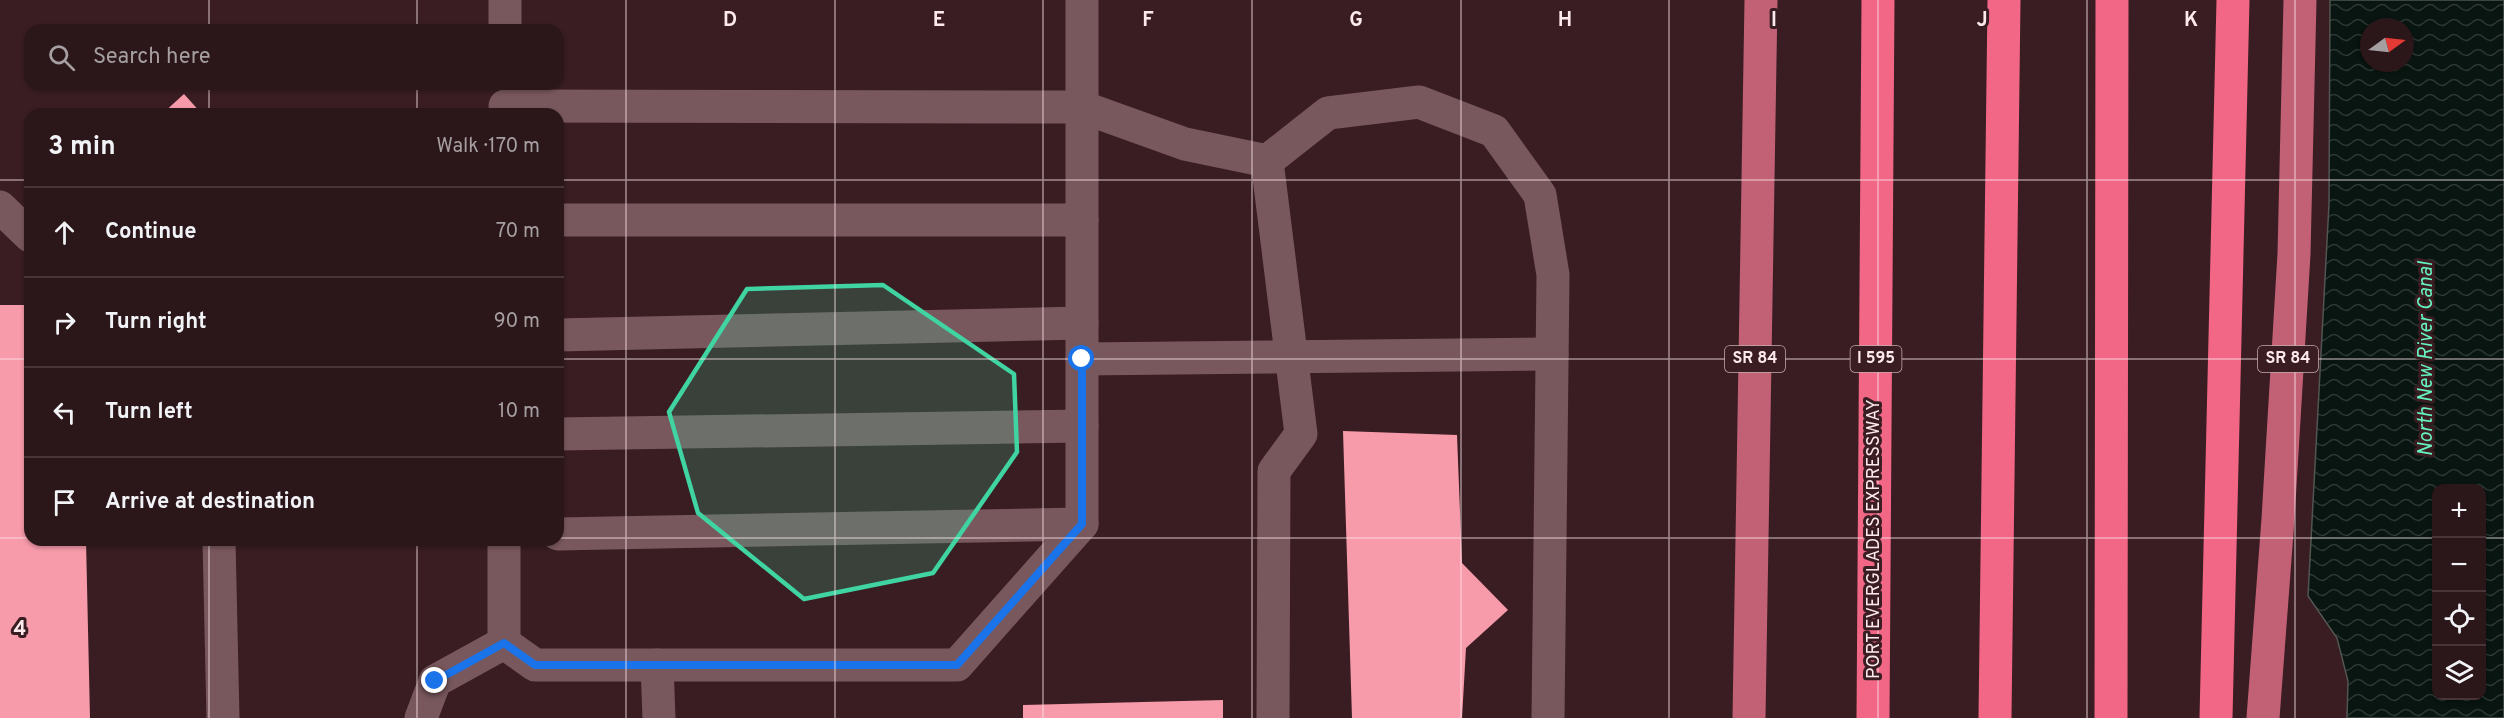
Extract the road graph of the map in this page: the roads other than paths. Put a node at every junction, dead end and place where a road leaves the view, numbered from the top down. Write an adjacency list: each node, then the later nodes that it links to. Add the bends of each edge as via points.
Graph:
1 (505, 0): 9 (lane)
2 (1082, 0): 11 (lane)
3 (1761, 0): 35 (main road, SR 84)
4 (1878, 0): 36 (highway, PORT EVERGLADES EXPRESSWAY / I 595)
5 (2004, 0): 37 (highway)
6 (2112, 0): 38 (highway)
7 (2233, 0): 39 (highway)
8 (2300, 0): 40 (main road, SR 84, via 2294,254)
9 (505, 24)
10 (505, 101): 11 (lane)
11 (1082, 107): 12 (lane, via 1185,144); 15 (lane)
12 (1267, 161): 19 (lane, via 1328,113 1419,102 1494,131 1540,195 1553,275); 20 (lane)
13 (0, 207): 16 (lane)
14 (564, 220): 15 (lane)
15 (1082, 220): 17 (lane)
16 (24, 230)
17 (1082, 323): 18 (lane); 21 (lane)
18 (564, 335)
19 (1552, 354): 20 (lane); 34 (lane)
20 (1291, 358): 21 (lane); 33 (lane, via 1301,434 1274,471)
21 (1082, 359): 22 (lane)
22 (1082, 426): 23 (lane); 24 (lane)
23 (564, 434)
24 (1082, 524): 25 (lane); 29 (lane, via 957,665)
25 (564, 534)
26 (219, 546): 30 (lane)
27 (504, 546): 28 (lane)
28 (504, 643): 29 (lane, via 535,665); 31 (lane, via 435,681)
29 (657, 665): 32 (lane)
30 (223, 718)
31 (420, 718)
32 (659, 718)
33 (1273, 718)
34 (1548, 718)
35 (1749, 718)
36 (1873, 718)
37 (1995, 718)
38 (2111, 718)
39 (2216, 718)
40 (2263, 718)

